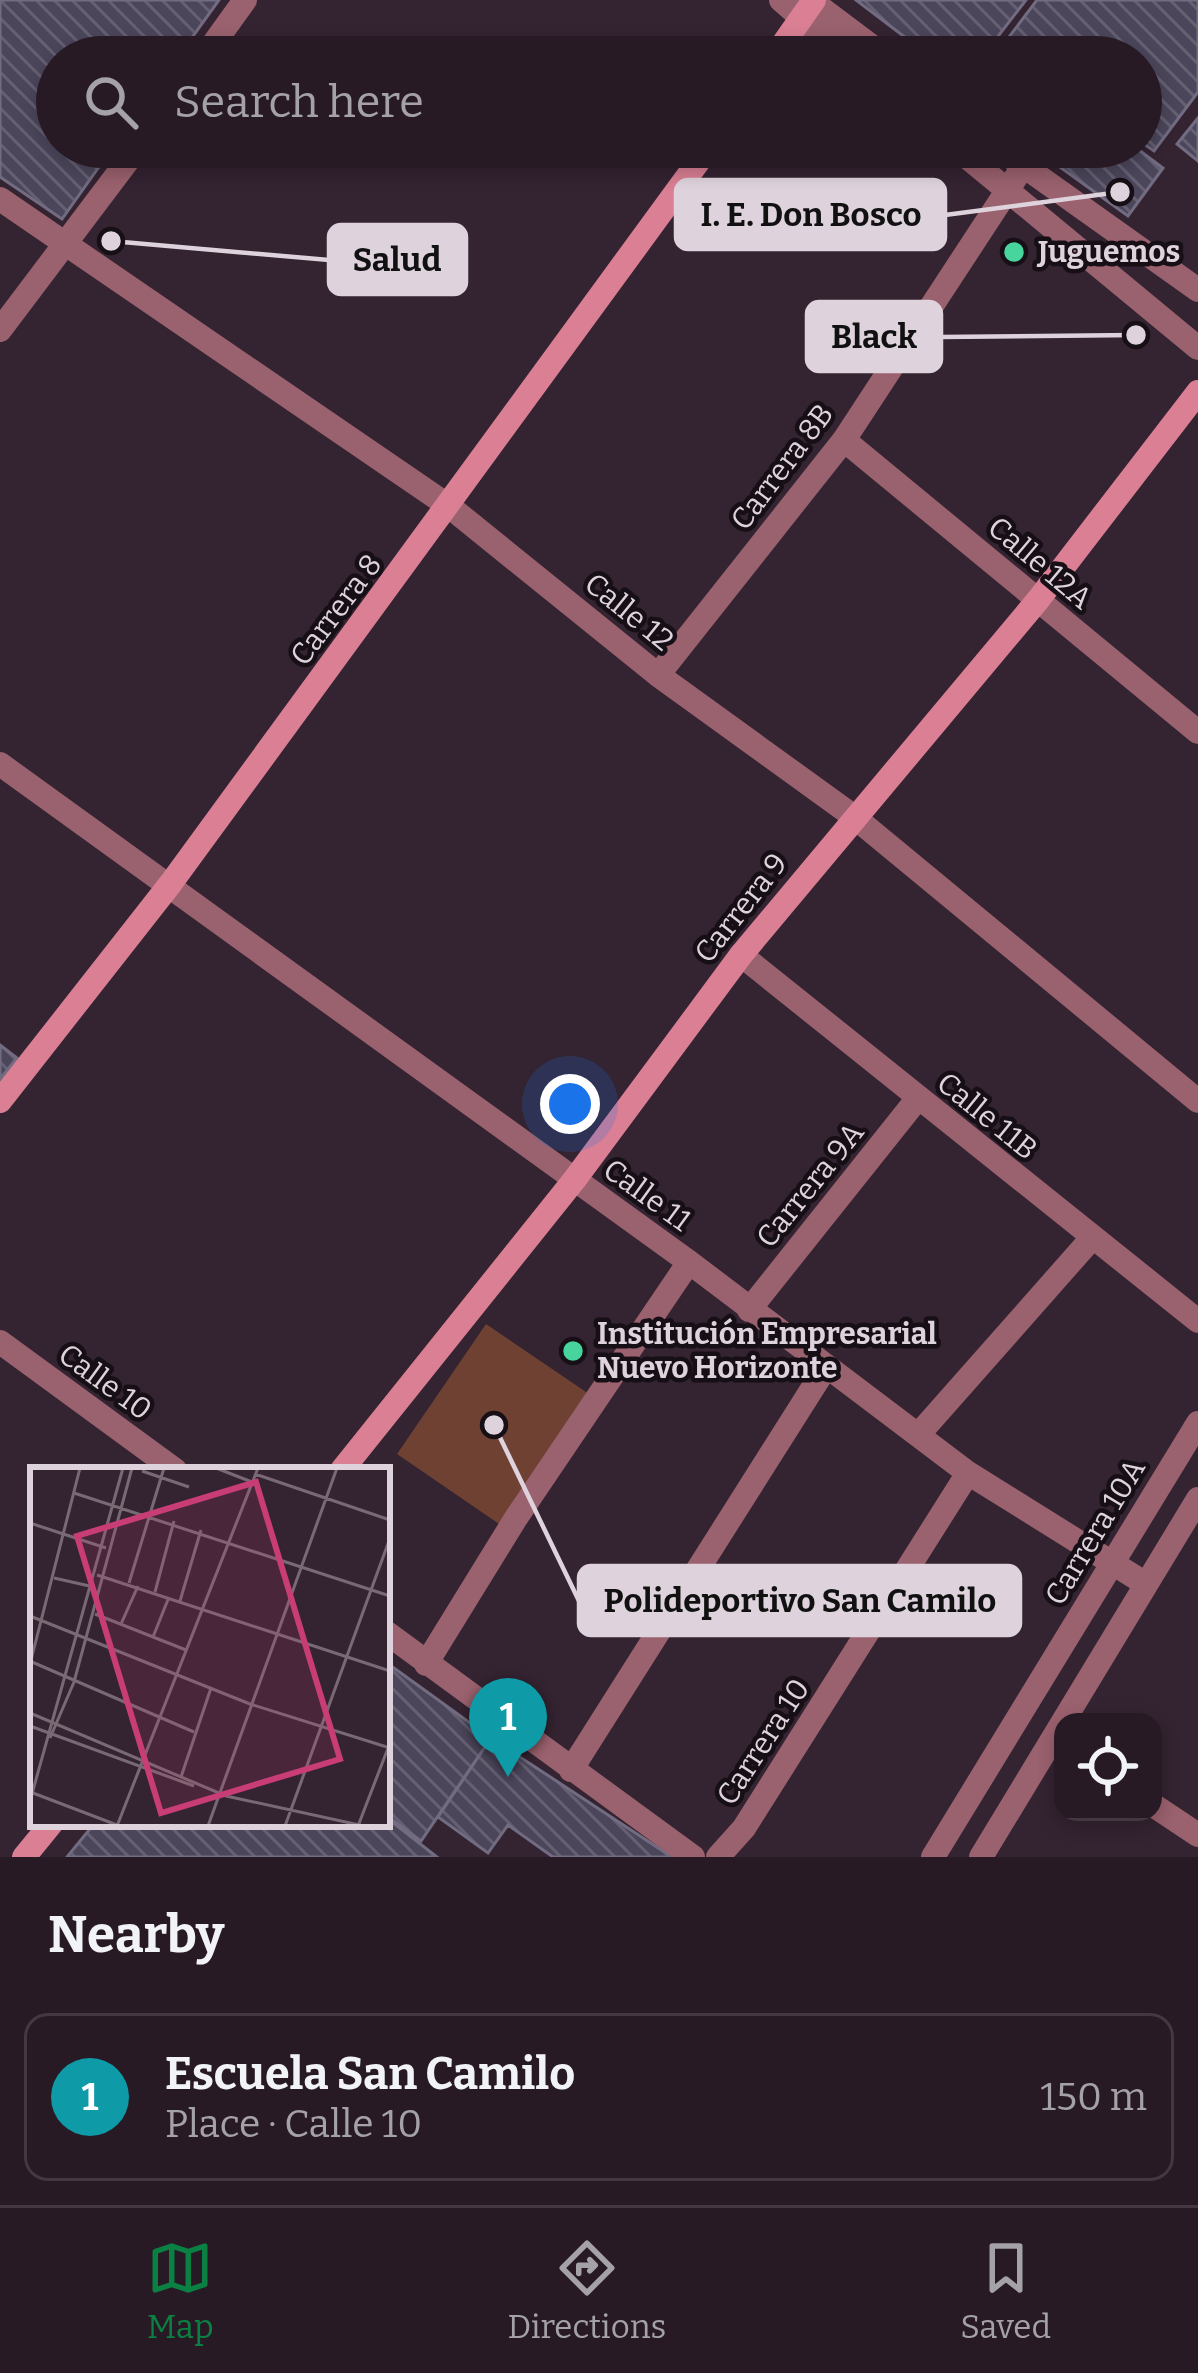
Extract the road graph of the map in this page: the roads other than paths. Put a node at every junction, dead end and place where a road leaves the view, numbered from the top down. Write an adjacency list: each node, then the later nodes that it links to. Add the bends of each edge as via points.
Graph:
1 (245, 0): 4 (street)
2 (782, 0): 3 (street)
3 (810, 5): 5 (main road); 6 (street); 7 (street)
4 (219, 36)
5 (789, 36)
6 (831, 36)
7 (855, 36)
8 (123, 168): 14 (street)
9 (694, 168): 20 (main road, Carrera 8)
10 (980, 168): 12 (street)
11 (1022, 168): 12 (street, Carrera 8B); 15 (street)
12 (1006, 190): 17 (street); 19 (street, Carrera 8B)
13 (0, 199): 14 (street, Calle 12)
14 (67, 245): 16 (street); 20 (street, Calle 12)
15 (1198, 290)
16 (0, 330)
17 (1198, 348)
18 (1198, 392): 21 (main road, Carrera 9)
19 (844, 440): 21 (street, Calle 12A); 22 (street, Carrera 8B)
20 (450, 507): 22 (street, Calle 12); 26 (main road, Carrera 8)
21 (1038, 600): 23 (street, Calle 12A); 25 (main road, Carrera 9)
22 (658, 675): 25 (street, Calle 12)
23 (1198, 732)
24 (0, 764): 26 (street, Calle 11)
25 (853, 816): 27 (main road, Carrera 9); 30 (street, Calle 12)
26 (171, 883): 29 (main road, Carrera 8); 31 (street, Calle 11)
27 (741, 955): 28 (street, Calle 11B); 31 (main road, Carrera 9)
28 (918, 1098): 32 (street, Calle 11B); 34 (street, Carrera 9A)
29 (0, 1101)
30 (1198, 1101)
31 (575, 1179): 33 (street, Calle 11); 41 (main road, Carrera 9)
32 (1092, 1238): 35 (street, Calle 11B); 39 (street)
33 (689, 1262): 34 (street, Calle 11); 47 (street)
34 (749, 1310): 37 (street, Calle 11)
35 (1198, 1321)
36 (0, 1342): 40 (street, Calle 10)
37 (826, 1367): 39 (street, Calle 11); 52 (street)
38 (1198, 1424): 44 (street, Carrera 10A)
39 (918, 1436): 42 (street, Calle 11)
40 (171, 1467)
41 (344, 1467)
42 (968, 1473): 44 (street, Calle 11); 58 (street, Carrera 10)
43 (1195, 1510): 45 (street)
44 (1108, 1562): 45 (street, Calle 11); 49 (street, Carrera 10A)
45 (1146, 1584): 48 (street)
46 (390, 1635): 47 (street)
47 (426, 1664): 52 (street)
48 (1073, 1713)
49 (1020, 1714): 50 (street); 59 (street, Carrera 10A)
50 (1054, 1737)
51 (1054, 1746): 60 (street)
52 (571, 1770): 57 (street)
53 (1162, 1810): 55 (street)
54 (49, 1827): 56 (main road)
55 (1198, 1835)
56 (24, 1857)
57 (692, 1857)
58 (718, 1857)
59 (933, 1857)
60 (981, 1857)

